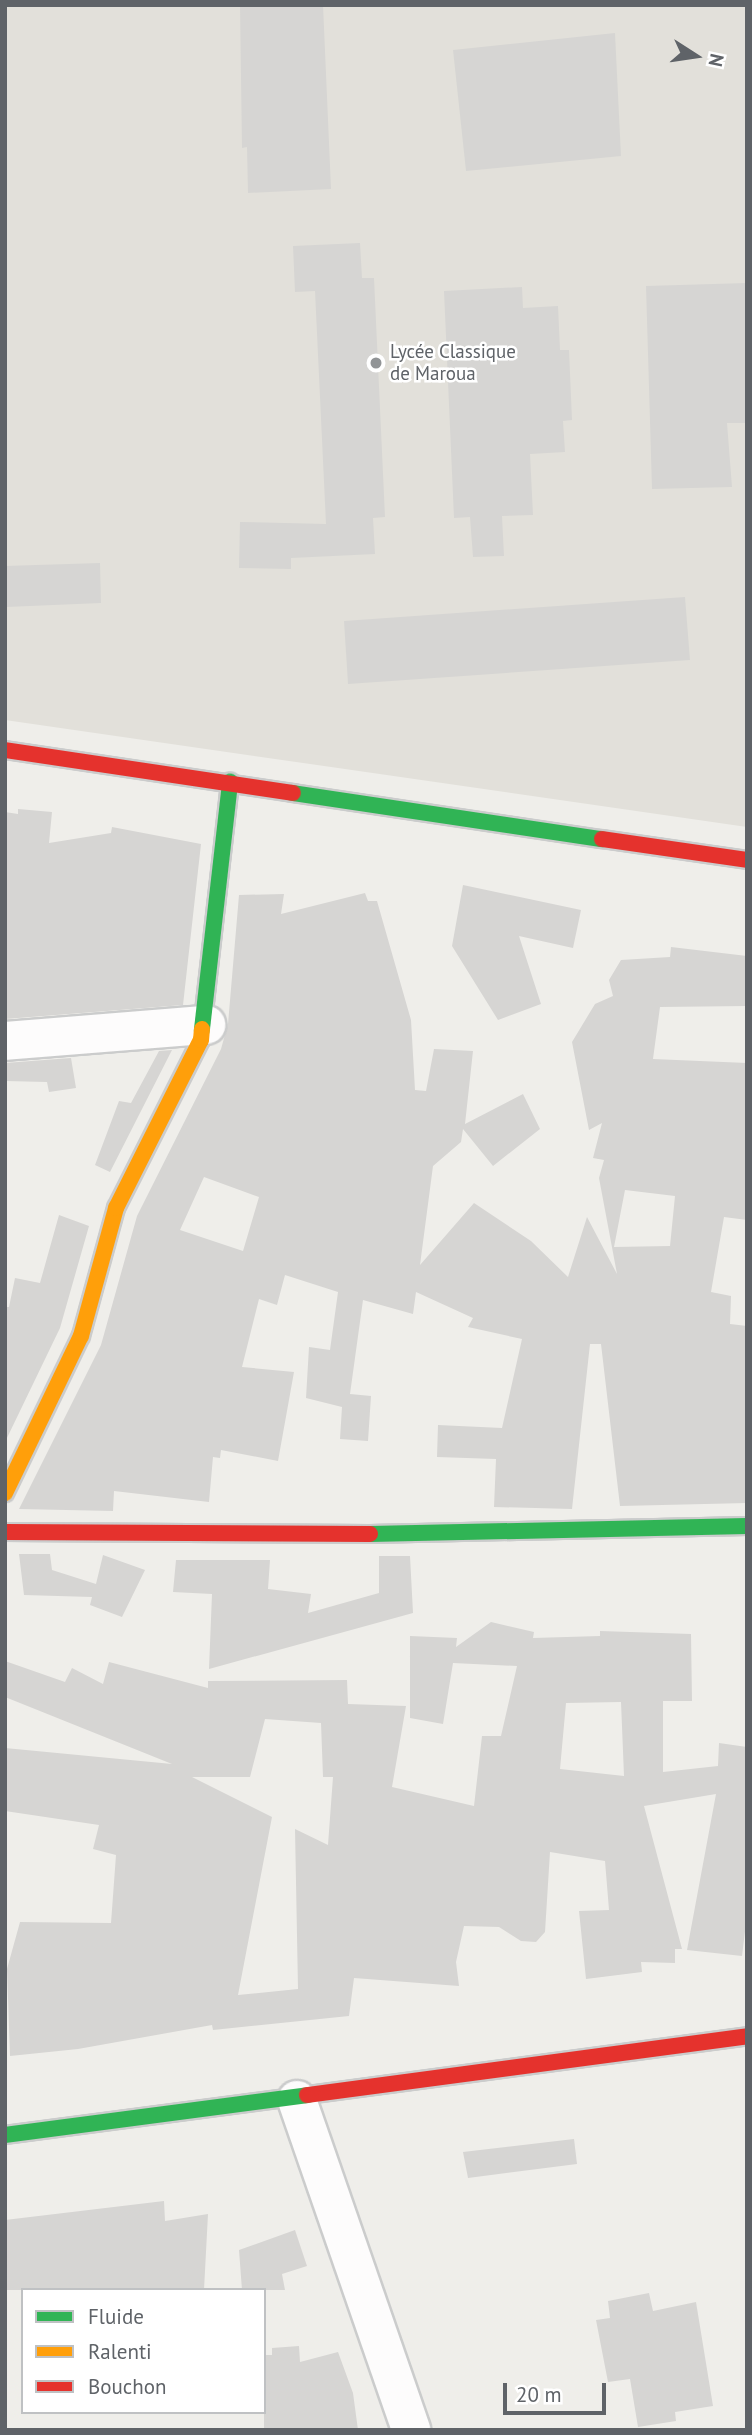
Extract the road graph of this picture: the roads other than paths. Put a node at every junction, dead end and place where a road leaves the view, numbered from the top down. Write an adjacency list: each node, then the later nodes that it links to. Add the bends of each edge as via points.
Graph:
1 (5, 750): 2 (street)
2 (230, 782): 3 (street); 4 (street, via 215,897)
3 (747, 860)
4 (206, 1026): 5 (street); 6 (street, via 116,1208 81,1336)
5 (5, 1041)
6 (5, 1493)
7 (747, 1526): 8 (street, via 481,1534)
8 (5, 1532)
9 (747, 2036): 10 (street)
10 (297, 2100): 11 (street); 12 (street)
11 (5, 2135)
12 (411, 2430)

